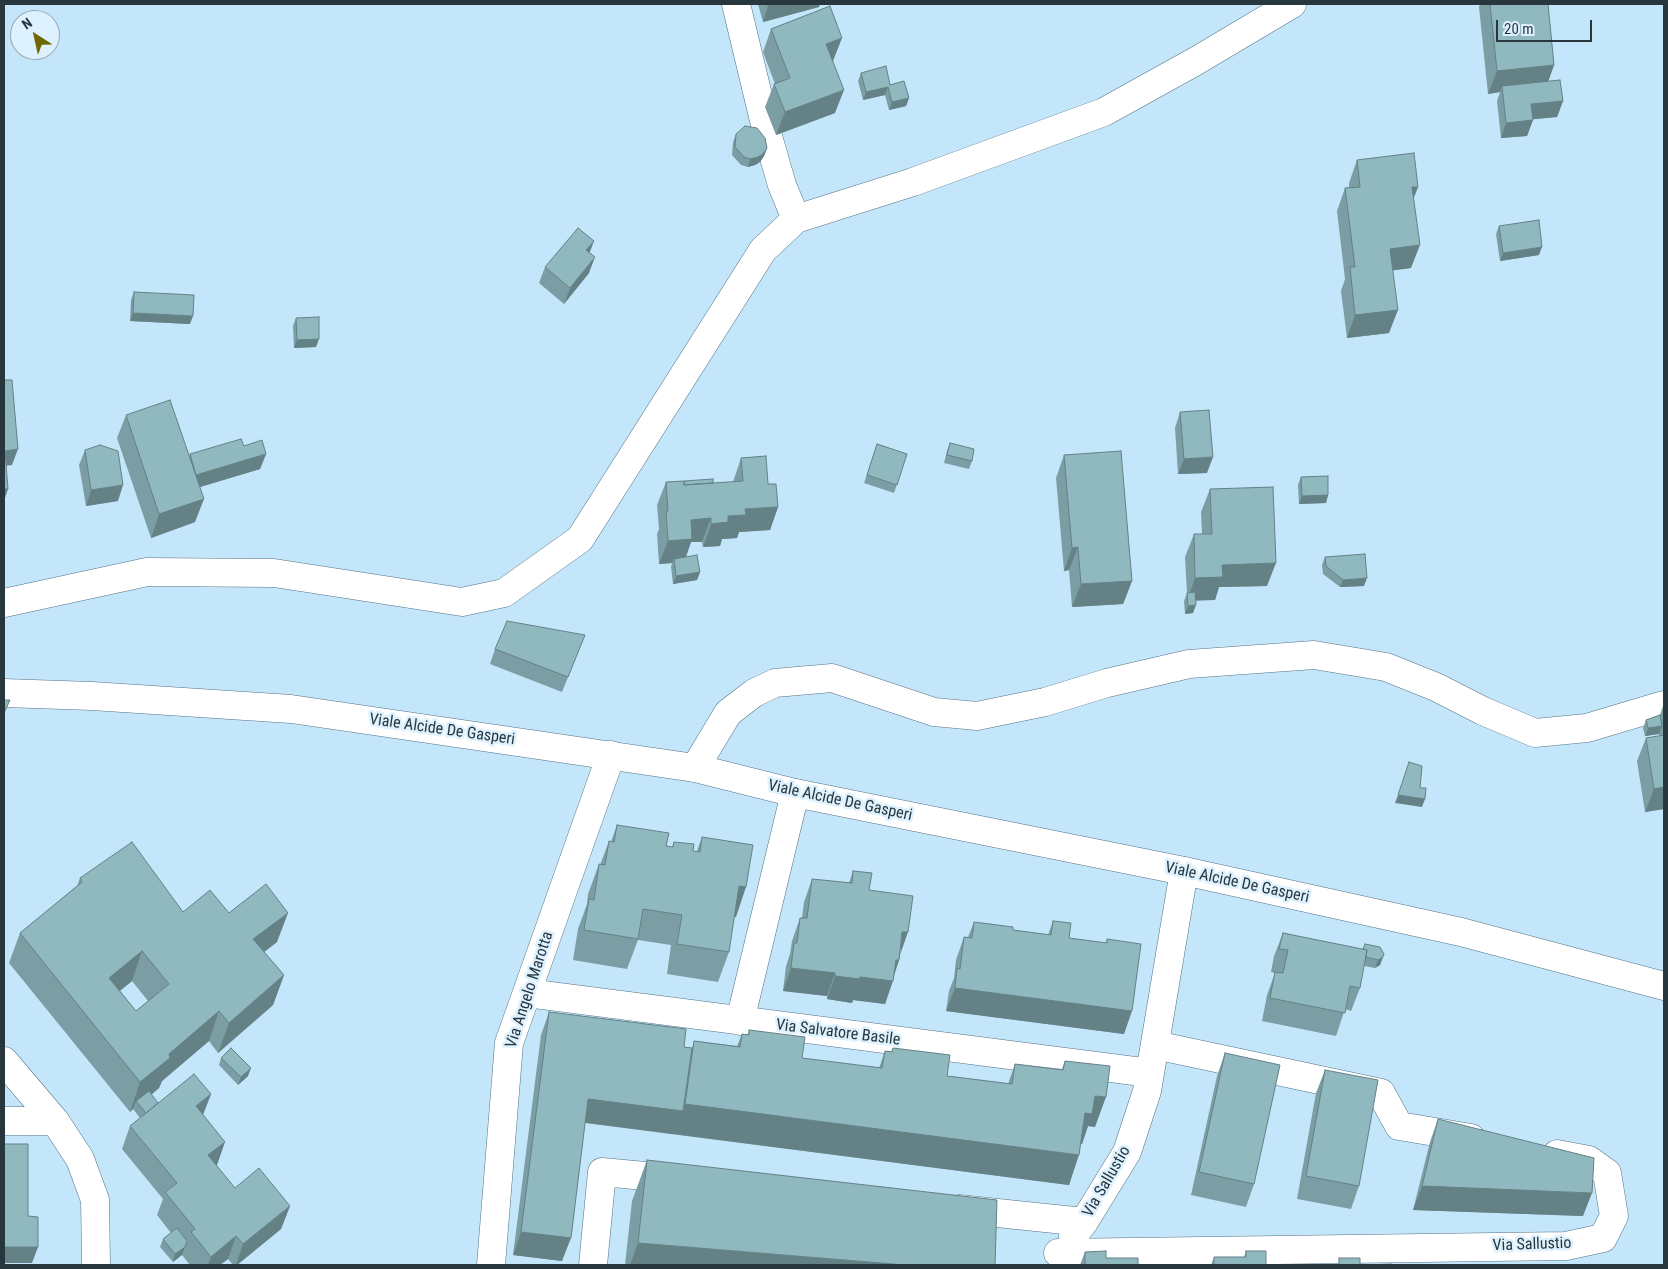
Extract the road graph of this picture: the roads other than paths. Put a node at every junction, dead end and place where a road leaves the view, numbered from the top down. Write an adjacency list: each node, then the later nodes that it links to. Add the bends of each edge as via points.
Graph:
1 (736, 4): 3 (street, via 767,133)
2 (1292, 4): 3 (street, via 1104,112 913,182)
3 (796, 219): 4 (street, via 763,250 580,539 504,593 462,602 274,572 147,572)
4 (4, 603)
5 (4, 693): 7 (street, Viale Alcide De Gasperi, via 291,708)
6 (1664, 705): 8 (street, via 1587,728 1535,732 1386,667 1314,655 1189,664 1107,683 1045,702 977,716 934,712 832,678 775,683 754,693 728,713)
7 (611, 755): 8 (street, Viale Alcide De Gasperi); 12 (street, Via Angelo Marotta)
8 (695, 768): 9 (street, Viale Alcide De Gasperi)
9 (795, 793): 10 (street, Viale Alcide De Gasperi); 13 (street)
10 (1184, 871): 11 (street, Viale Alcide De Gasperi, via 1461,932); 14 (street, Via Sallustio)
11 (1664, 986)
12 (527, 993): 13 (street, Via Salvatore Basile); 27 (street, Via Angelo Marotta, via 509,1043)
13 (740, 1020): 16 (street, Via Salvatore Basile)
14 (1155, 1045): 16 (street, Via Sallustio); 19 (street, via 1382,1093 1399,1126)
15 (4, 1060): 18 (street)
16 (1150, 1073): 23 (street, Via Sallustio, via 1127,1152)
17 (4, 1121): 18 (street)
18 (55, 1121): 26 (street, via 80,1159 95,1200)
19 (1495, 1142)
20 (1534, 1149): 24 (street, Via Sallustio, via 1589,1160 1607,1173 1614,1216 1603,1238 1566,1246)
21 (700, 1182): 28 (street, via 602,1172)
22 (936, 1206): 23 (street)
23 (1084, 1222): 25 (street, Via Sallustio)
24 (1332, 1257): 25 (street, Via Sallustio)
25 (1055, 1259)
26 (96, 1265)
27 (491, 1265)
28 (593, 1265)

